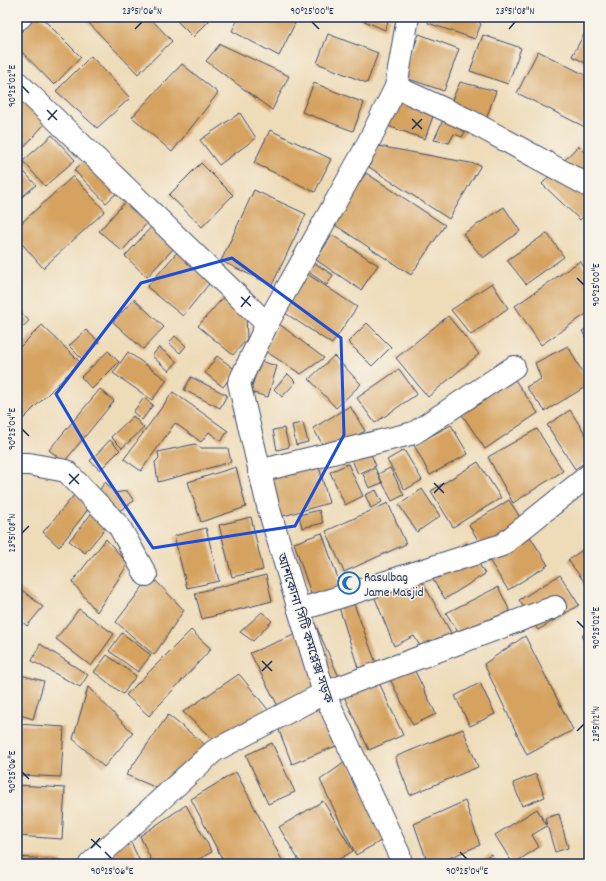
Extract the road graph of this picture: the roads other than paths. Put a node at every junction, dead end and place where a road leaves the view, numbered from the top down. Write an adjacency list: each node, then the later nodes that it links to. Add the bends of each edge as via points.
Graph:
1 (21, 17): 3 (street)
2 (408, 17): 5 (street)
3 (17, 20)
4 (17, 82): 7 (street)
5 (396, 87): 6 (street, via 470,120); 7 (street, via 363,153)
6 (589, 186)
7 (267, 324): 10 (street, আশকোনা সিটি কমপ্লেক্স সড়ক, via 239,383)
8 (514, 367): 10 (street, via 414,433)
9 (17, 464): 12 (street, via 66,471 119,526)
10 (259, 471): 14 (street, আশকোনা সিটি কমপ্লেক্স সড়ক)
11 (589, 474): 14 (street, via 502,545)
12 (146, 575)
13 (556, 607): 15 (street)
14 (299, 610): 15 (street, আশকোনা সিটি কমপ্লেক্স সড়ক)
15 (324, 693): 16 (street, via 214,751); 17 (street, আশকোনা সিটি কমপ্লেক্স সড়ক, via 399,854)
16 (90, 864)
17 (401, 864)

